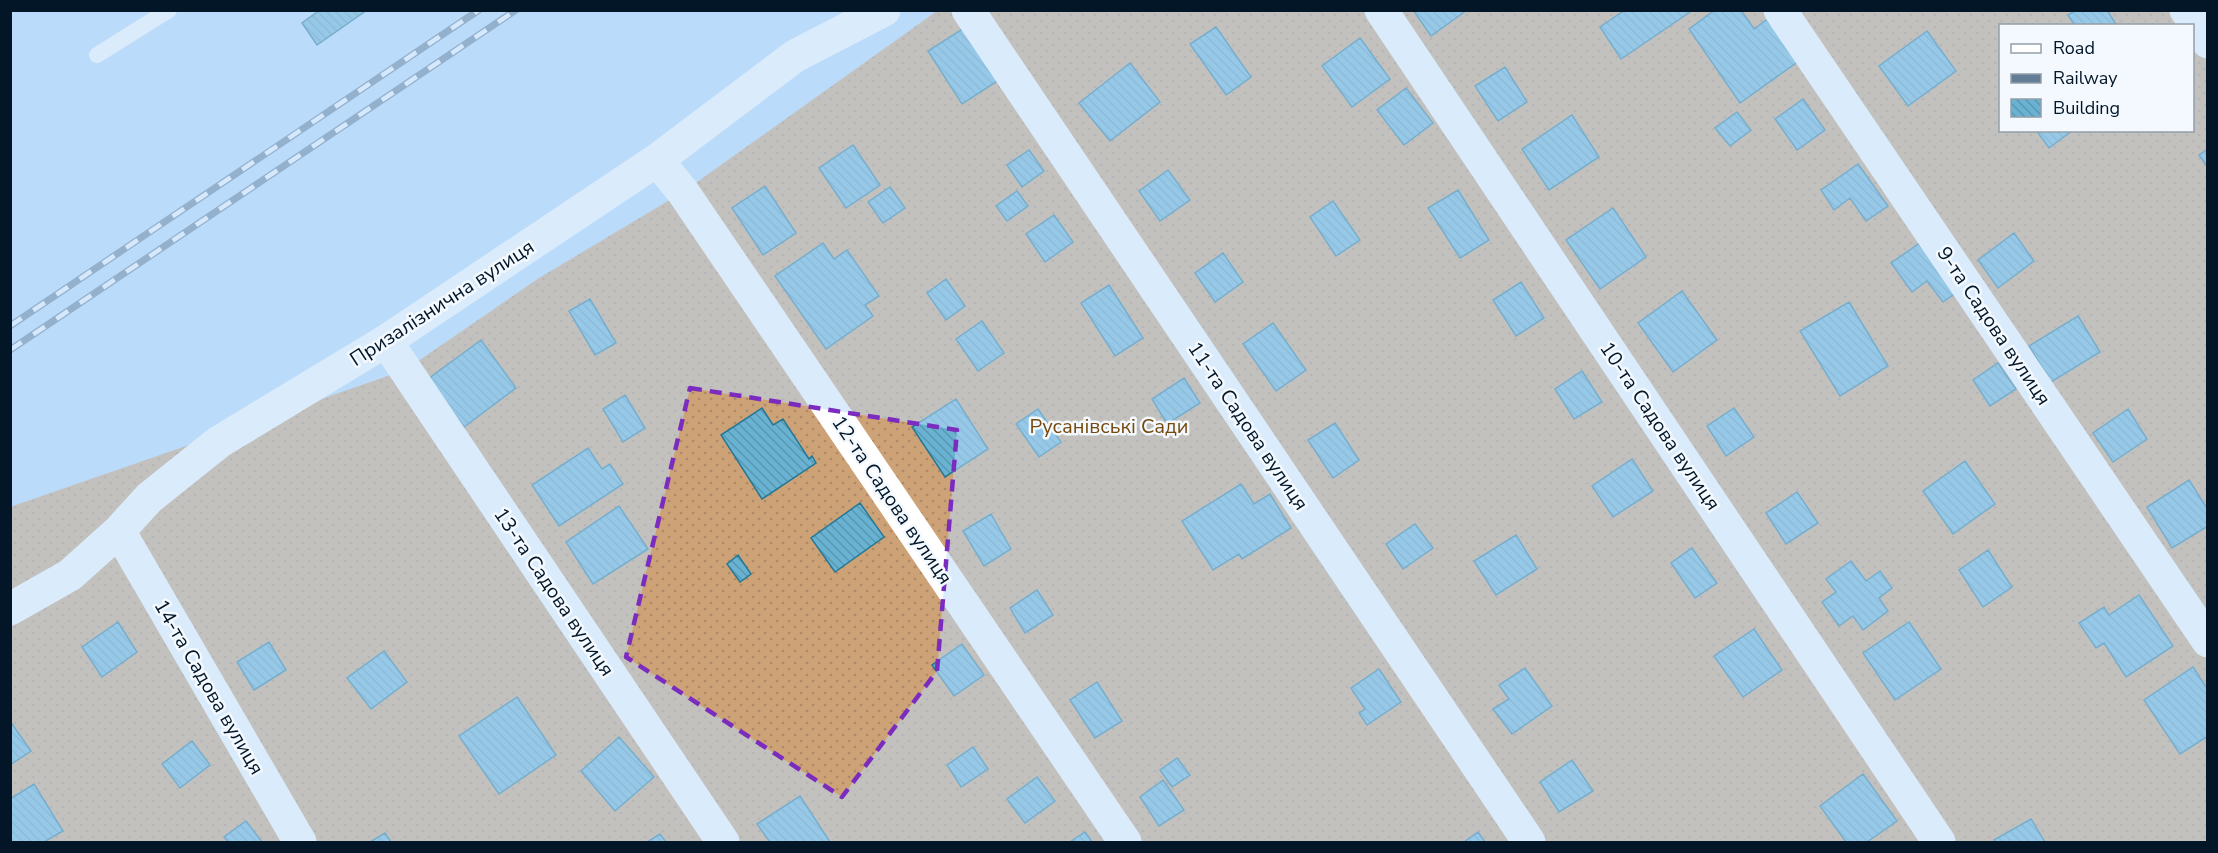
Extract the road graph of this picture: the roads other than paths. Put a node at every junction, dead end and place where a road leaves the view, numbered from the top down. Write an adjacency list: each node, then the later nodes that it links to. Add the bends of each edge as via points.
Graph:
1 (169, 10): 8 (lane)
2 (885, 10): 9 (street, Призалізнична вулиця, via 795,56)
3 (968, 10): 17 (street, 11-та Садова вулиця)
4 (1381, 10): 18 (street, 10-та Садова вулиця)
5 (1780, 10): 13 (street, 9-та Садова вулиця)
6 (2186, 10): 7 (street)
7 (2208, 42)
8 (98, 55)
9 (657, 160): 10 (street, Призалізнична вулиця); 16 (street, 12-та Садова вулиця, via 683,192)
10 (386, 341): 11 (street, Призалізнична вулиця, via 219,442 149,498); 15 (street, 13-та Садова вулиця)
11 (119, 531): 12 (street, Призалізнична вулиця, via 70,575); 14 (street, 14-та Садова вулиця)
12 (10, 609)
13 (2208, 641)
14 (300, 843)
15 (723, 843)
16 (1125, 843)
17 (1529, 843)
18 (1939, 843)

